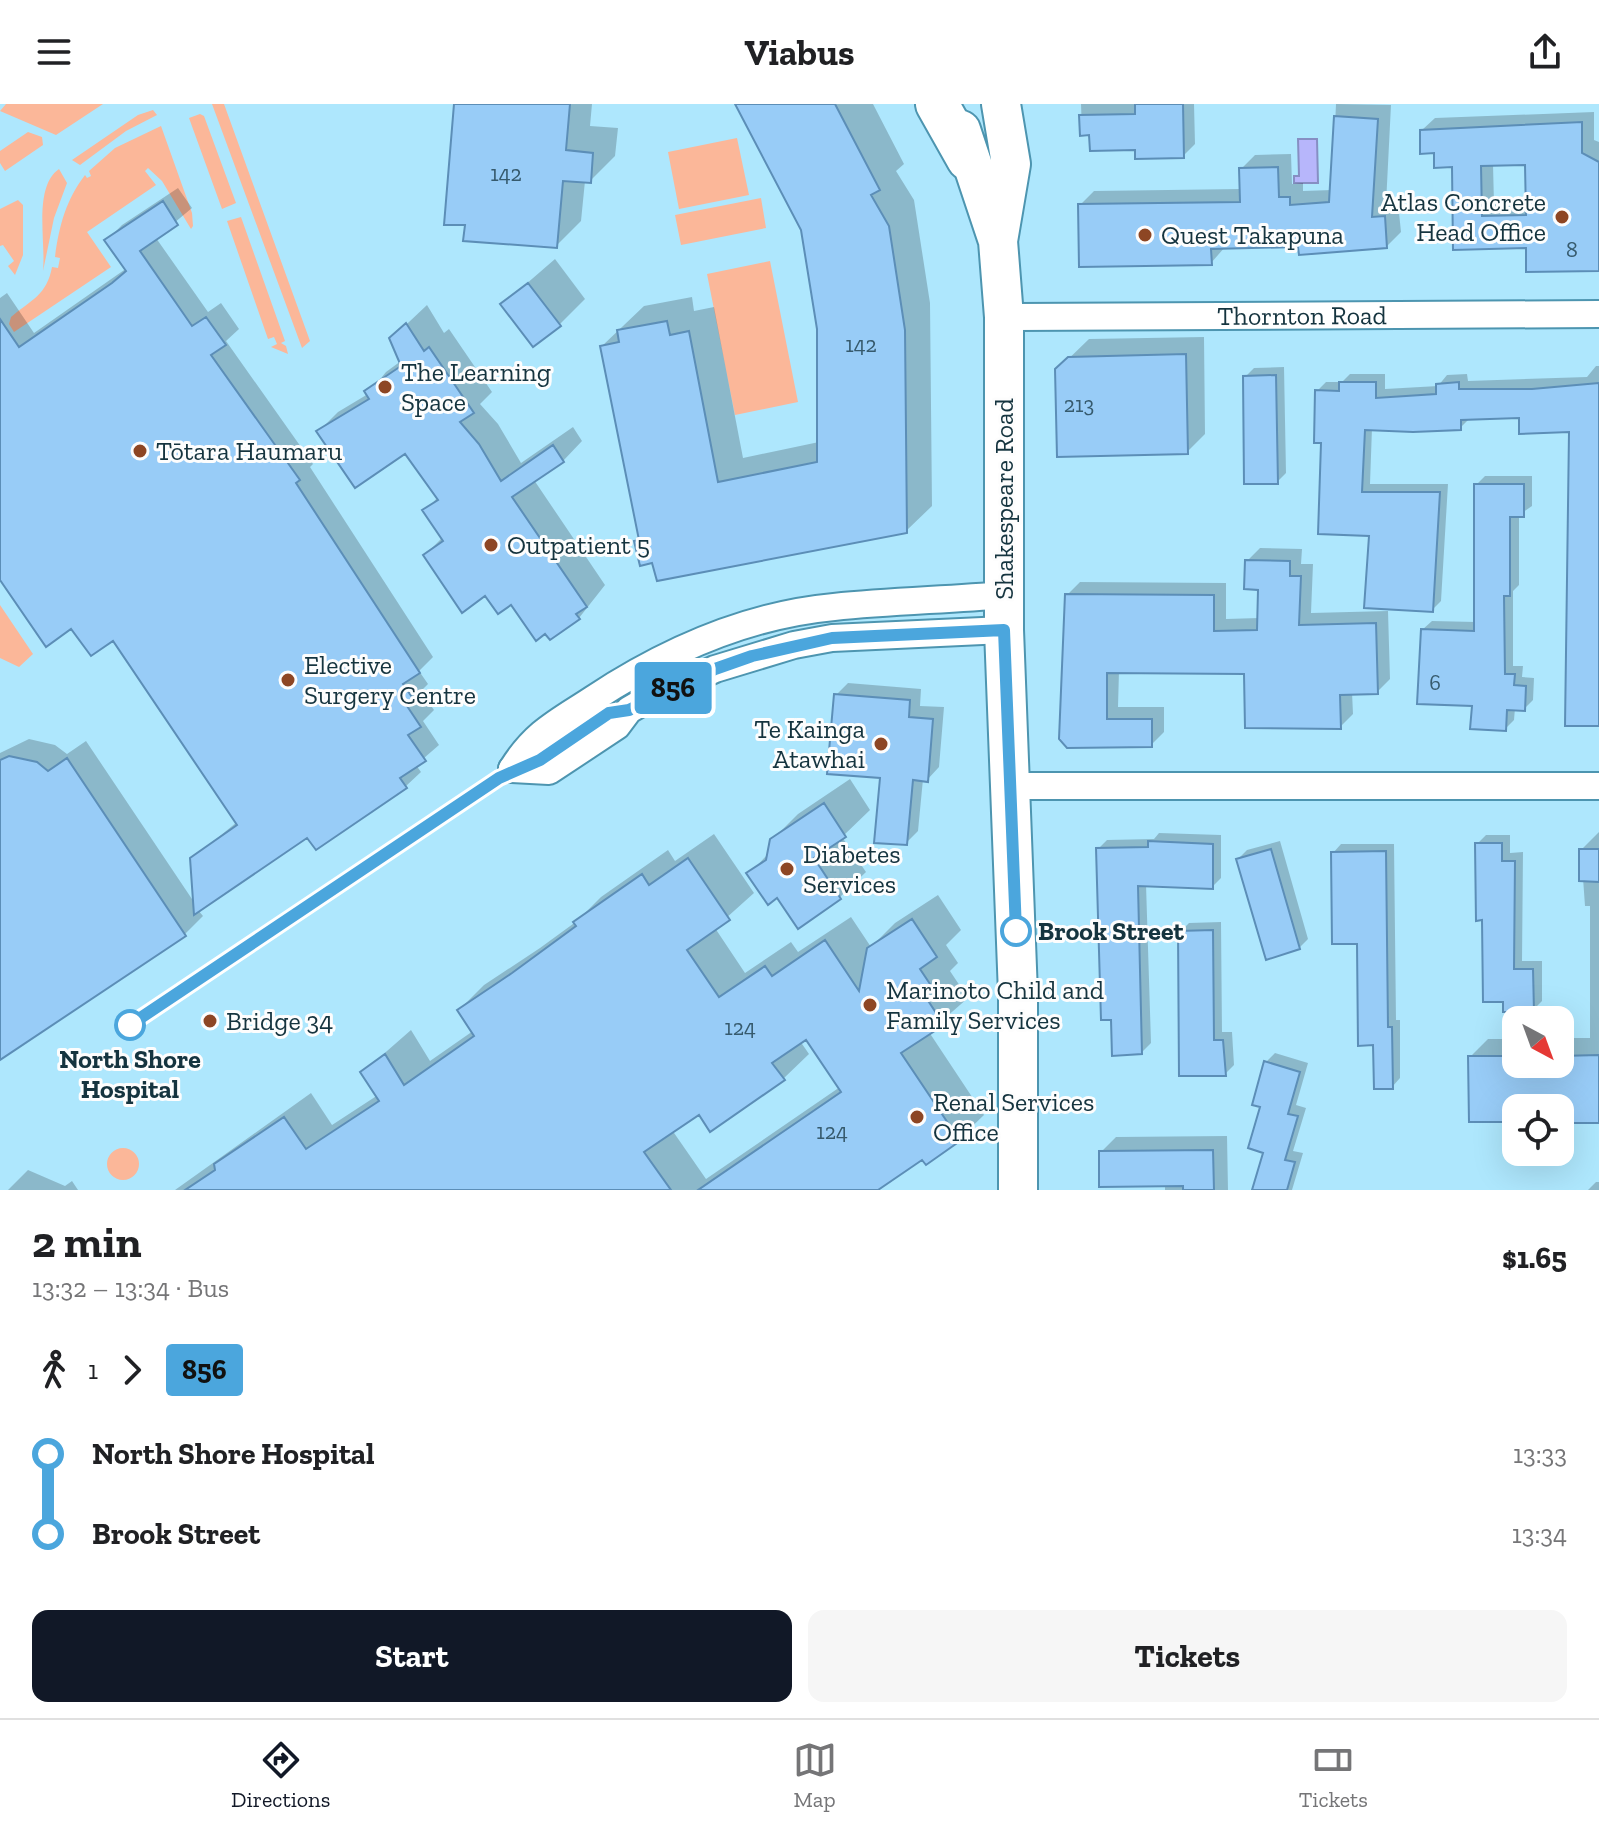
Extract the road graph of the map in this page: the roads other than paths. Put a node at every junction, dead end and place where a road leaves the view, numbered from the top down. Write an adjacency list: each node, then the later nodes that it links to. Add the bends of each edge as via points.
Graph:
1 (937, 104): 4 (main road)
2 (954, 104): 4 (main road, Shakespeare Road)
3 (1001, 104): 5 (main road, Shakespeare Road, via 1011,164)
4 (968, 159): 5 (main road, Shakespeare Road)
5 (998, 241): 7 (main road, Shakespeare Road)
6 (1599, 314): 7 (street, Thornton Road)
7 (1004, 317): 8 (main road, Shakespeare Road)
8 (1004, 613): 8 (street, via 833,607 723,632 627,677 529,742 512,769 549,771 617,726 629,710 715,669 794,645); 9 (main road, Shakespeare Road)
9 (1010, 786): 10 (street); 11 (main road, Shakespeare Road)
10 (1599, 786)
11 (1018, 1190)

